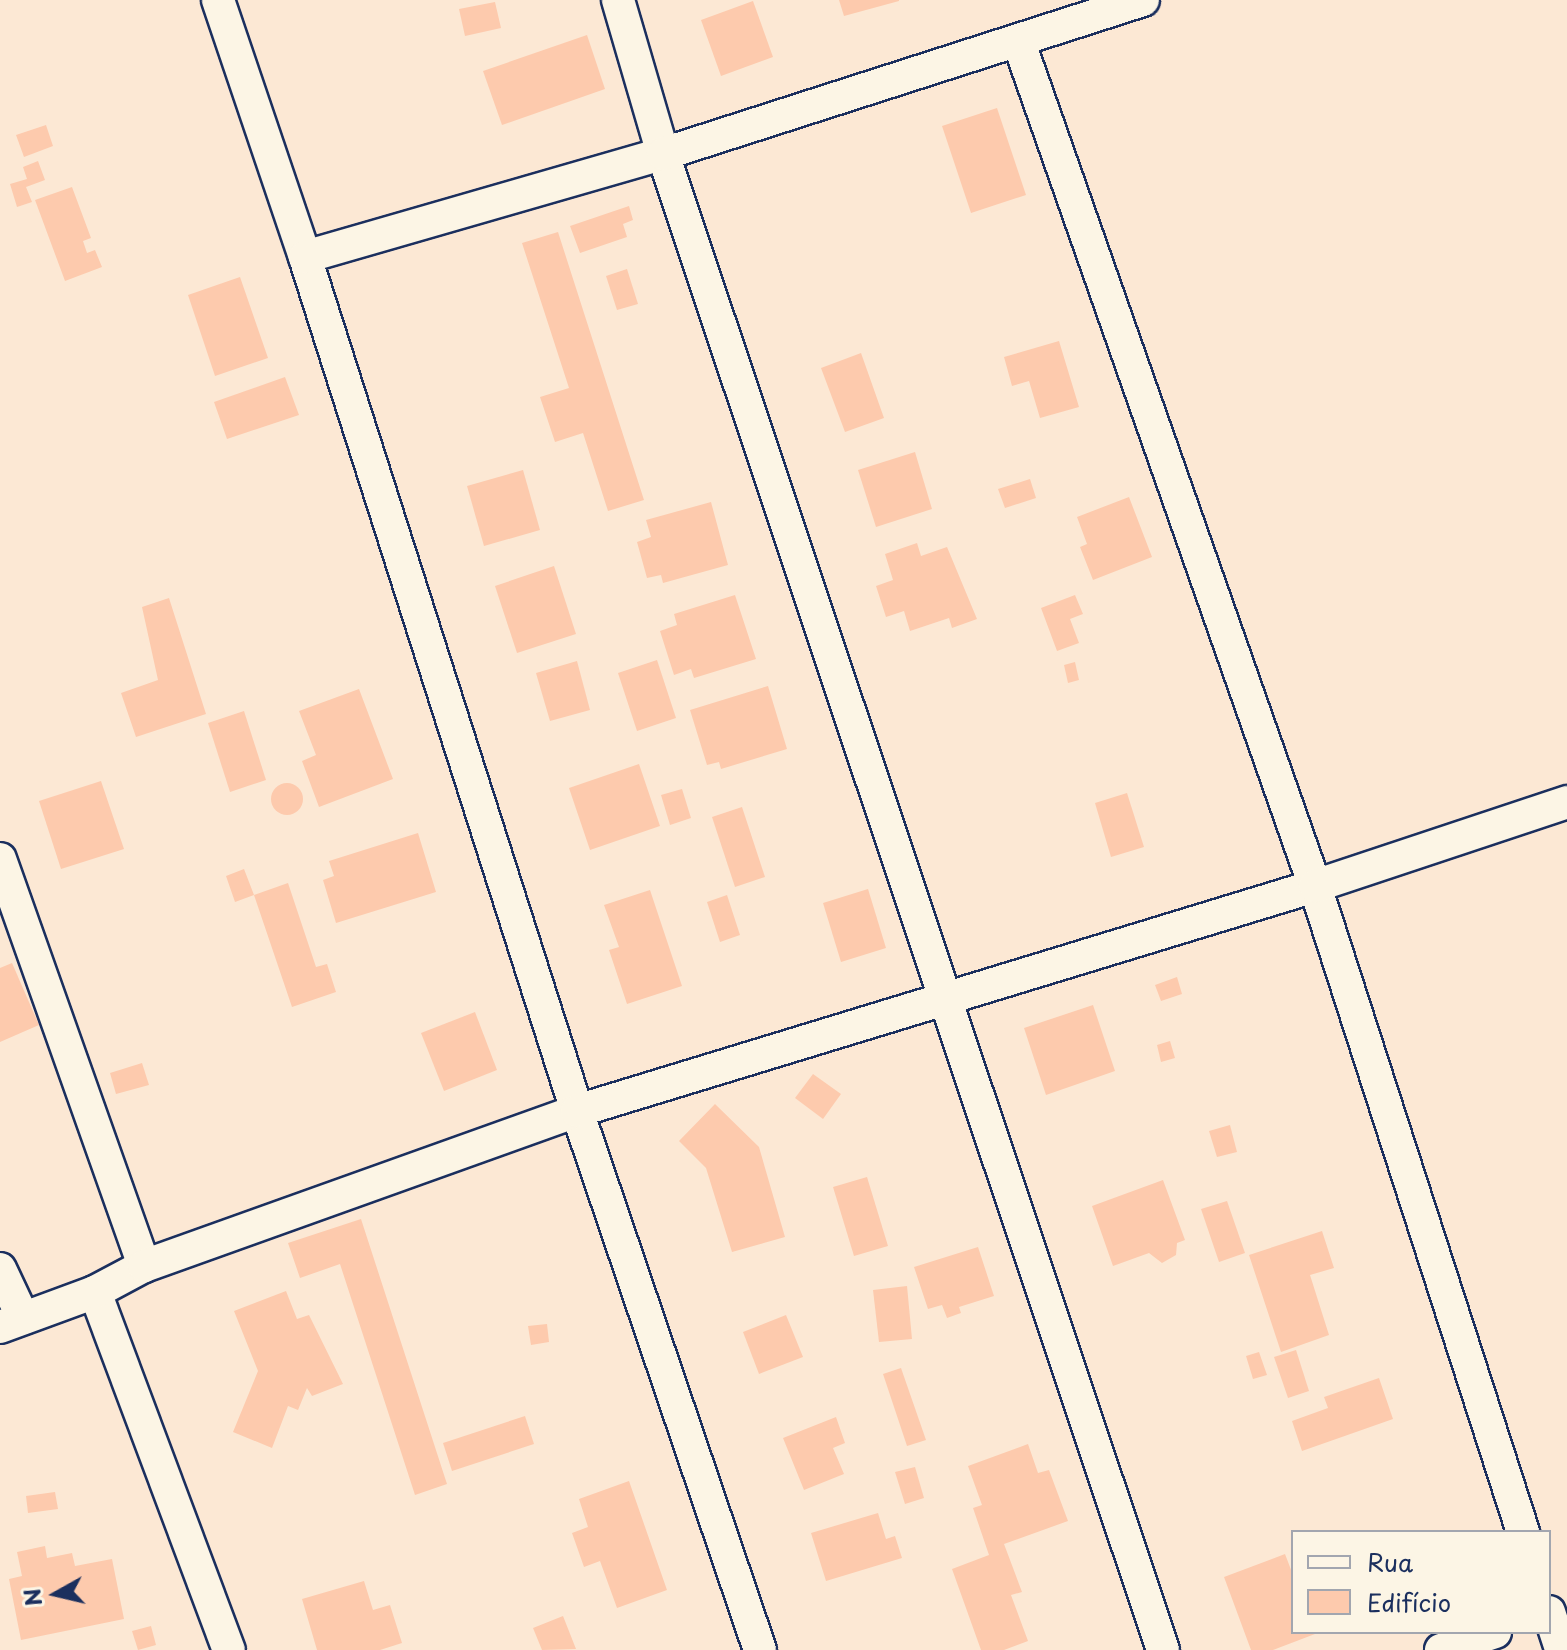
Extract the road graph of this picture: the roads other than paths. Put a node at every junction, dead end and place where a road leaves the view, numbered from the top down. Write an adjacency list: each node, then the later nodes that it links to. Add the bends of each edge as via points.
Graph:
1 (218, 0): 6 (street)
2 (618, 0): 5 (street)
3 (1143, 0): 4 (street)
4 (1018, 40): 5 (street); 9 (street)
5 (663, 154): 6 (street); 10 (street)
6 (305, 257): 11 (street)
7 (1567, 802): 9 (street)
8 (0, 859): 12 (street)
9 (1315, 886): 10 (street); 16 (street)
10 (946, 995): 11 (street); 21 (street)
11 (577, 1111): 12 (street); 20 (street)
12 (144, 1266): 14 (street)
13 (0, 1269): 15 (street)
14 (95, 1292): 15 (street); 19 (street)
15 (12, 1322)
16 (1522, 1530)
17 (1551, 1619): 23 (street)
18 (1489, 1634): 22 (street)
19 (229, 1650)
20 (760, 1650)
21 (1163, 1650)
22 (1441, 1650)
23 (1561, 1650)

